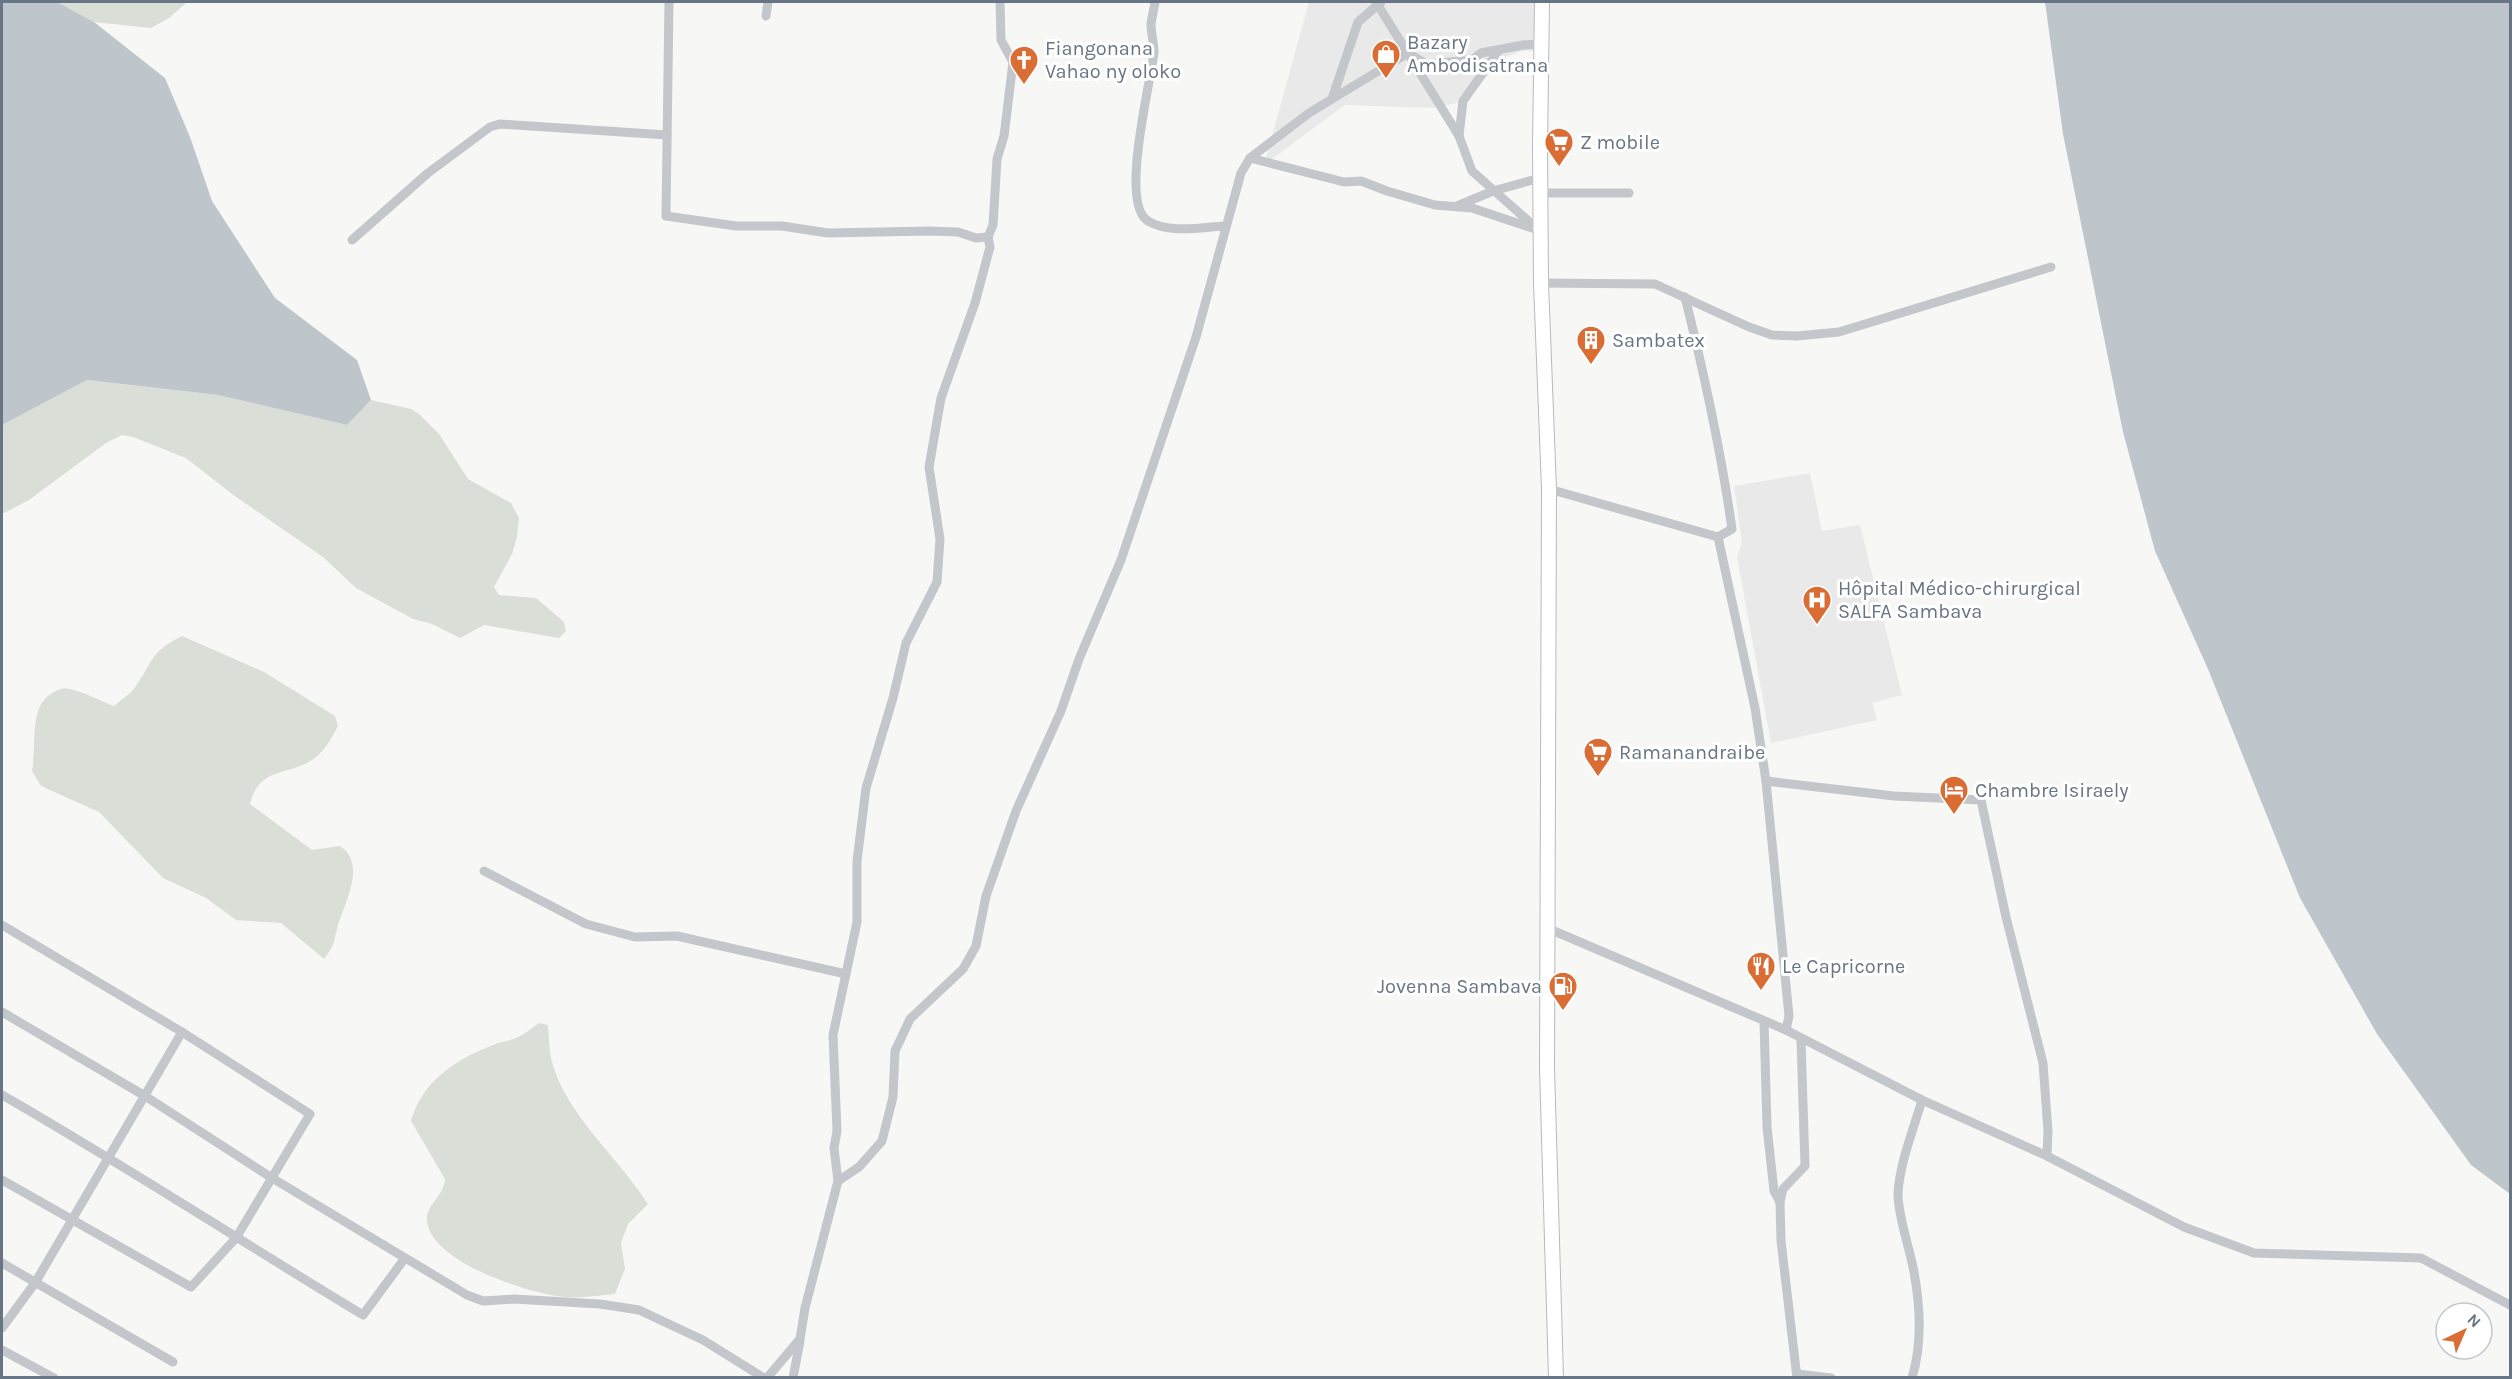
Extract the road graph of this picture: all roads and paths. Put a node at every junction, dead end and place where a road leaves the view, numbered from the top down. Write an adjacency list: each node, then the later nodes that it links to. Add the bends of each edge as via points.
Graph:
1 (669, 2): 12 (street)
2 (768, 2): 7 (street)
3 (1000, 2): 22 (street, via 1001,40 1013,62 1004,136 997,159 993,225)
4 (1155, 2): 20 (street, via 1151,25 1154,50 1137,160 1136,194 1141,214 1147,221 1173,228)
5 (1378, 2): 10 (street); 11 (street, via 1358,22)
6 (1542, 2): 8 (main road)
7 (766, 16)
8 (1542, 44): 9 (street); 15 (main road)
9 (1499, 50): 10 (street, via 1481,53 1473,59 1428,65); 13 (street, via 1463,100)
10 (1408, 53): 11 (street); 13 (street)
11 (1332, 99): 14 (street)
12 (667, 135): 22 (street, via 666,216 828,233 929,231); 23 (street, via 500,124 490,127 428,172)
13 (1459, 136): 16 (street, via 1472,171)
14 (1250, 158): 19 (street, via 1344,182 1361,181 1435,205); 20 (street, via 1241,173)
15 (1540, 178): 16 (street); 17 (main road)
16 (1493, 191): 19 (street); 21 (street)
17 (1540, 193): 18 (street); 21 (main road)
18 (1629, 193)
19 (1457, 206): 21 (street)
20 (1225, 226): 46 (street, via 1196,337 1121,560 1016,811 986,896 976,946 963,969 910,1019 895,1051 893,1097 882,1142 859,1167)
21 (1541, 231): 25 (main road)
22 (988, 237): 33 (street, via 990,246 975,303 941,398 929,467 940,539 937,582 906,643 866,788 857,861 857,922)
23 (352, 240)
24 (2051, 267): 26 (street, via 1839,332 1808,335 1772,334 1749,327)
25 (1541, 283): 26 (street, via 1655,284); 27 (main road)
26 (1685, 297): 28 (street, via 1732,529)
27 (1549, 489): 28 (street); 32 (main road)
28 (1718, 537): 29 (street, via 1755,708)
29 (1766, 781): 36 (street, via 1789,1016); 42 (street, via 1894,796 1981,800 2043,1063)
30 (484, 871): 33 (street, via 586,924 635,937 677,936)
31 (2, 925): 37 (street)
32 (1547, 928): 35 (street); 62 (main road)
33 (846, 974): 46 (street, via 833,1035)
34 (2, 1012): 40 (street)
35 (1764, 1022): 36 (street); 47 (street, via 1767,1127 1774,1191)
36 (1786, 1030): 38 (street)
37 (182, 1032): 40 (street); 44 (street, via 310,1114)
38 (1801, 1040): 41 (street); 47 (street, via 1805,1166 1783,1189)
39 (2, 1095): 43 (street)
40 (145, 1096): 43 (street); 44 (street)
41 (1922, 1100): 42 (street); 64 (street, via 1898,1196 1915,1273 1918,1310)
42 (2047, 1156): 53 (street, via 2184,1227 2254,1253 2421,1258)
43 (110, 1157): 48 (street); 49 (street)
44 (272, 1178): 49 (street); 50 (street)
45 (2, 1180): 48 (street)
46 (838, 1181): 55 (street, via 804,1308)
47 (1780, 1202): 58 (street, via 1780,1241)
48 (72, 1220): 49 (street, via 191,1287); 52 (street)
49 (236, 1239): 50 (street, via 363,1315)
50 (405, 1258): 60 (street, via 466,1295 483,1300 524,1299 639,1310 703,1340)
51 (2, 1263): 52 (street)
52 (35, 1283): 54 (street); 57 (street)
53 (2511, 1305)
54 (2, 1329)
55 (801, 1339): 60 (street); 61 (street)
56 (2, 1350): 59 (street)
57 (173, 1362)
58 (1798, 1376): 63 (street)
59 (54, 1377)
60 (766, 1377)
61 (793, 1377)
62 (1556, 1377)
63 (1831, 1377)
64 (1912, 1377)

